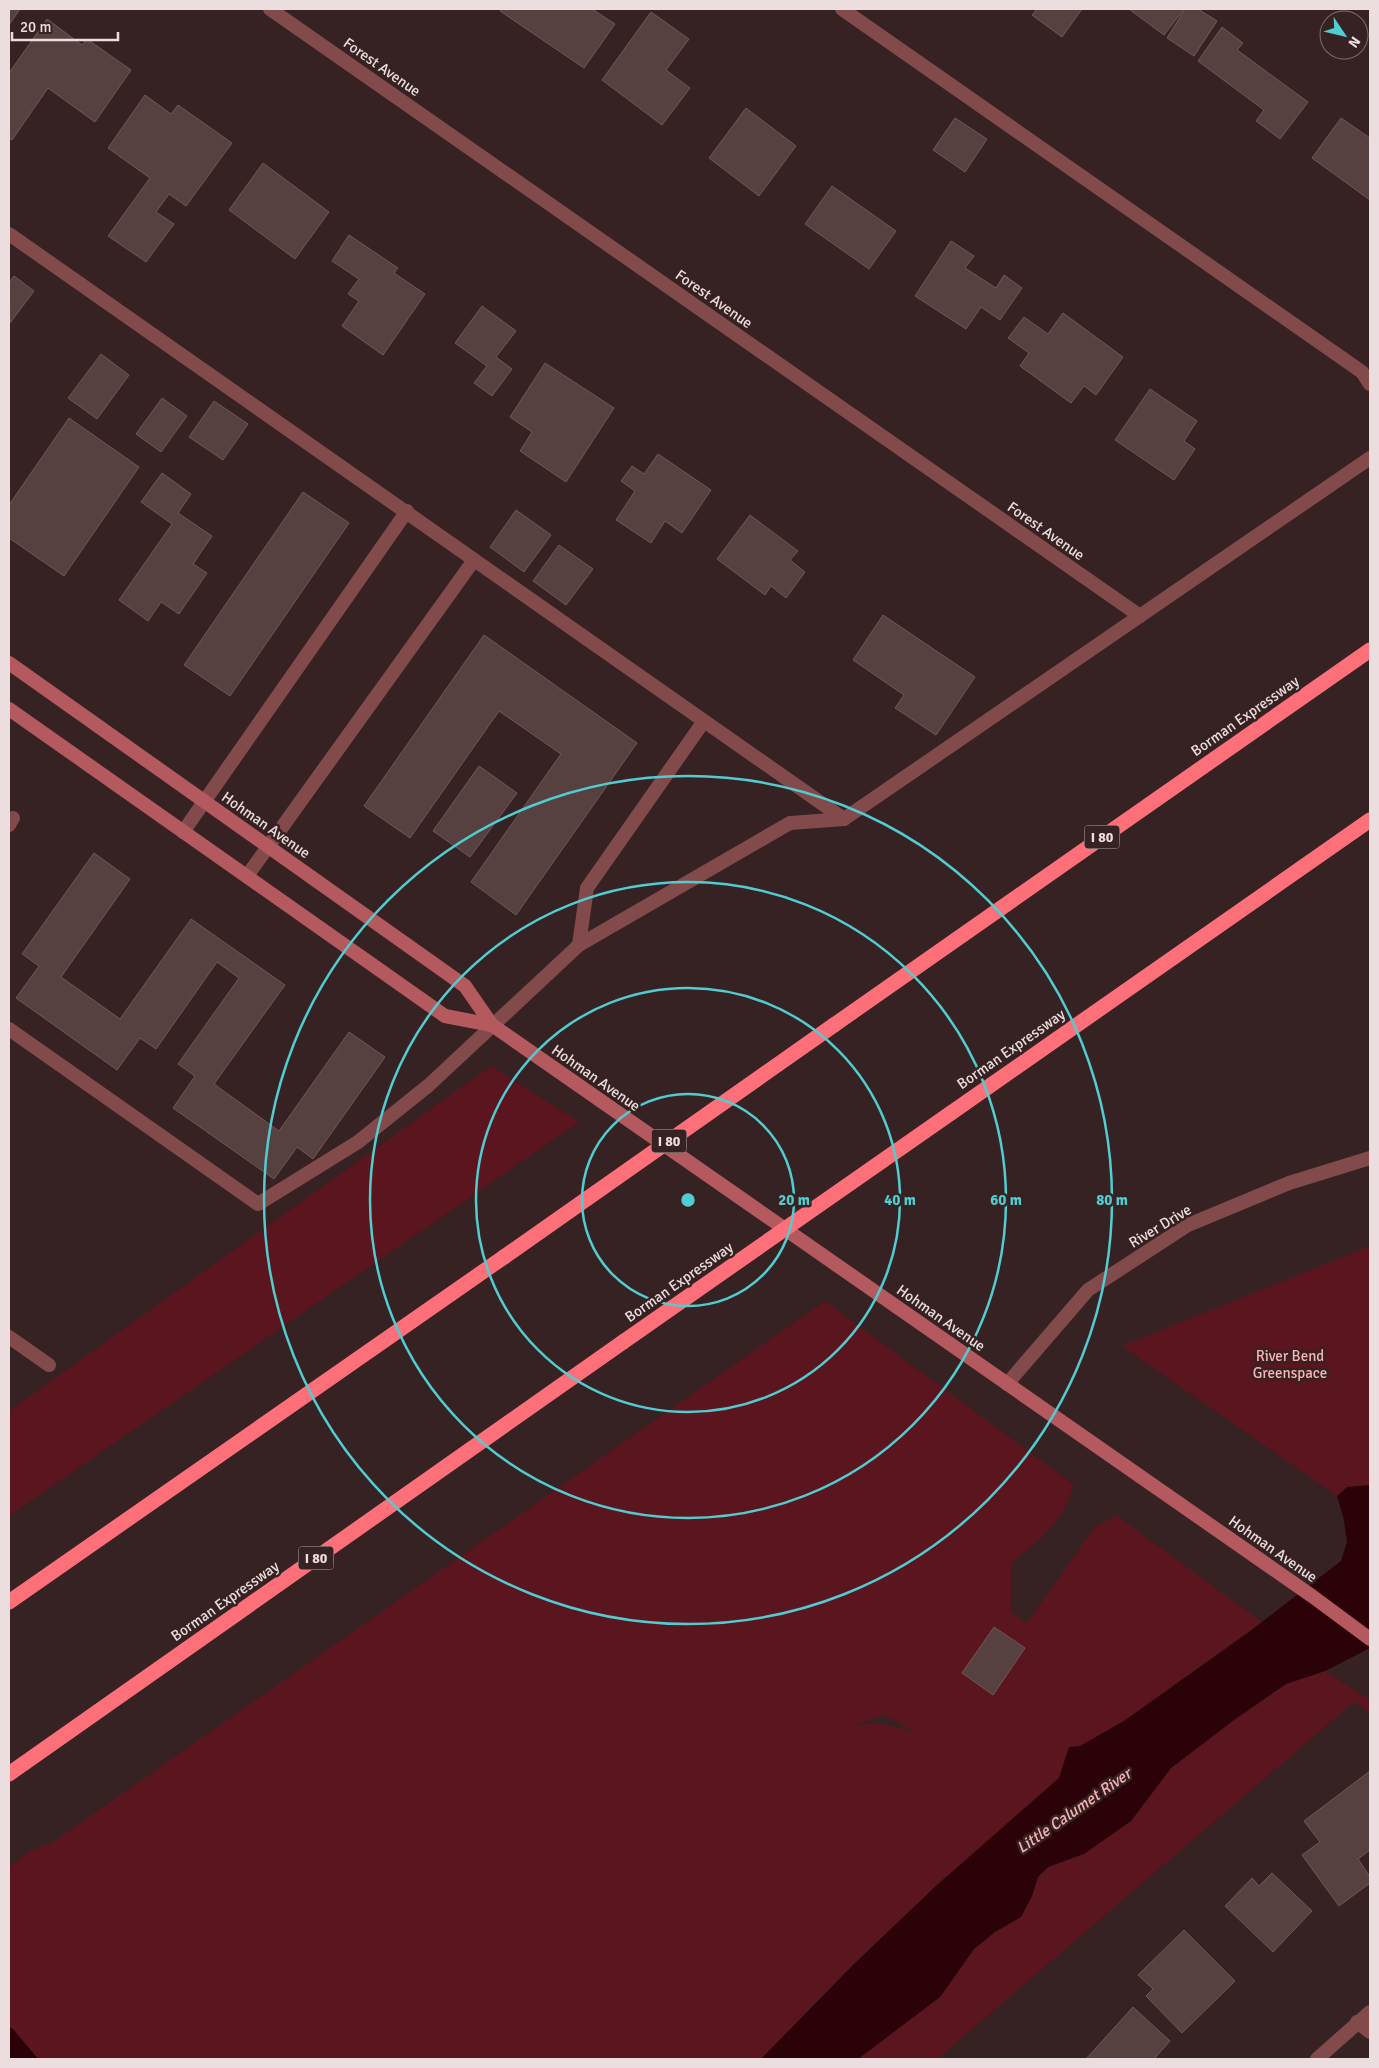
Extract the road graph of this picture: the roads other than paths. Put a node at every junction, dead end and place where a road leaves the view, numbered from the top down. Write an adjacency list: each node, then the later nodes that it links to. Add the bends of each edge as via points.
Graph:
1 (270, 9): 8 (street, Forest Avenue)
2 (842, 9): 4 (street, via 1362,372)
3 (9, 234): 6 (street)
4 (1370, 384)
5 (1370, 458): 8 (street)
6 (407, 511): 7 (street); 13 (street)
7 (474, 560): 12 (street); 17 (street)
8 (1140, 616): 14 (street)
9 (1370, 650): 26 (highway, Borman Expressway / I 80, bridge)
10 (9, 663): 13 (main road, Hohman Avenue)
11 (9, 709): 16 (main road, Hohman Avenue)
12 (704, 721): 14 (street); 19 (street, via 587,888)
13 (204, 802): 16 (street); 17 (main road, Hohman Avenue)
14 (844, 820): 19 (street, via 790,823)
15 (1370, 820): 28 (highway, Borman Expressway / I 80, bridge)
16 (183, 832): 18 (main road, Hohman Avenue)
17 (268, 846): 18 (street); 20 (main road, Hohman Avenue, via 464,986)
18 (247, 876): 20 (main road, Hohman Avenue, via 445,1016)
19 (579, 945): 20 (street)
20 (492, 1025): 21 (street, via 429,1085 358,1142 258,1204); 25 (main road, Hohman Avenue)
21 (9, 1029)
22 (1370, 1158): 25 (street, River Drive, via 1289,1183 1188,1225 1088,1290)
23 (9, 1337): 24 (street)
24 (49, 1364)
25 (1007, 1384): 27 (main road, Hohman Avenue)
26 (9, 1602)
27 (1370, 1639)
28 (9, 1774)
29 (1370, 2012): 30 (street)
30 (1357, 2022): 31 (street); 32 (street)
31 (1370, 2032)
32 (1317, 2059)

